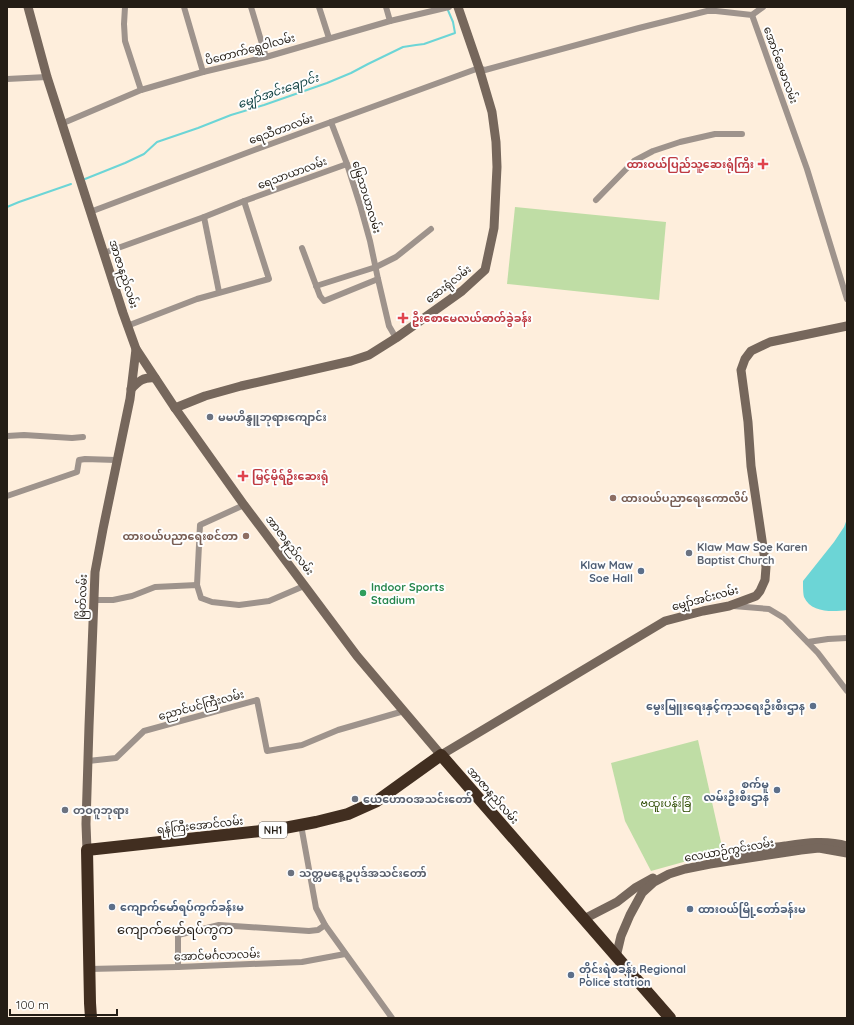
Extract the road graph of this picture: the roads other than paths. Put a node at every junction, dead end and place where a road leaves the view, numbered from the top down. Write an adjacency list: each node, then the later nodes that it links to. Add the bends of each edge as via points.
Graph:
1 (28, 7): 16 (main road, အာဇာနည်လမ်း)
2 (125, 7): 18 (street, via 125,41)
3 (184, 7): 15 (street)
4 (251, 7): 13 (street)
5 (319, 7): 12 (street)
6 (386, 7): 11 (street)
7 (449, 7): 11 (street, ပိတောက်ရွှေဝါလမ်း)
8 (458, 7): 14 (main road, ဆေးရုံလမ်း)
9 (763, 7): 10 (street)
10 (752, 15): 14 (street, via 707,11 485,70); 34 (street, အောင်ခေမာလမ်း, via 807,169)
11 (390, 22): 12 (street, ပိတောက်ရွှေဝါလမ်း)
12 (329, 38): 13 (street, ပိတောက်ရွှေဝါလမ်း)
13 (266, 56): 15 (street, ပိတောက်ရွှေဝါလမ်း)
14 (479, 68): 19 (street, ရေသီတာလမ်း); 37 (main road, ဆေးရုံလမ်း, via 492,112 497,167 494,228 484,270 462,291)
15 (203, 72): 18 (street, ပိတောက်ရွှေဝါလမ်း)
16 (46, 77): 17 (street); 20 (main road, အာဇာနည်လမ်း)
17 (7, 79)
18 (141, 90): 20 (street, ပိတောက်ရွှေဝါလမ်း)
19 (331, 122): 22 (street, မြေသာယာလမ်း); 25 (street, ရေသီတာလမ်း)
20 (61, 124): 25 (main road, အာဇာနည်လမ်း)
21 (742, 134): 23 (street, via 715,134 653,151 634,161)
22 (347, 164): 24 (street, ရေသာယာလမ်း); 30 (street, မြေသာယာလမ်း)
23 (596, 200)
24 (244, 201): 26 (street, ရေသာယာလမ်း); 33 (street, via 269,279)
25 (90, 212): 29 (main road, အာဇာနည်လမ်း)
26 (204, 218): 29 (street, ရေသာယာလမ်း); 33 (street)
27 (431, 229): 30 (street, via 396,257)
28 (302, 248): 32 (street)
29 (104, 253): 35 (main road, အာဇာနည်လမ်း)
30 (376, 267): 31 (street, မြေသာယာလမ်း); 32 (street)
31 (378, 279): 32 (street, via 324,301); 37 (street, မြေသာယာလမ်း, via 389,326)
32 (316, 286)
33 (219, 292): 35 (street)
34 (847, 299)
35 (127, 326): 38 (main road, အာဇာနည်လမ်း)
36 (847, 326): 50 (main road, မျှော်အင်းလမ်း, via 770,342 751,350 745,359 741,370 751,466 766,567 765,580 756,596)
37 (396, 338): 41 (main road, ဆေးရုံလမ်း, via 369,355 351,361 241,386)
38 (136, 349): 39 (main road, အာဇာနည်လမ်း); 40 (main road, မြိတ်လမ်း)
39 (155, 378): 40 (main road, via 140,380); 41 (main road, အာဇာနည်လမ်း)
40 (131, 389): 44 (main road, မြိတ်လမ်း)
41 (175, 408): 46 (main road, အာဇာနည်လမ်း)
42 (7, 436): 43 (street)
43 (83, 437)
44 (116, 460): 45 (street, via 79,460 77,472); 49 (main road, မြိတ်လမ်း, via 95,572)
45 (7, 496)
46 (244, 505): 47 (street, via 200,525); 48 (main road, အာဇာနည်လမ်း)
47 (198, 585): 48 (street, via 201,598 238,605 269,602); 49 (street, via 154,587 132,596)
48 (304, 586): 54 (main road, အာဇာနည်လမ်း, via 357,656)
49 (94, 600): 56 (main road, မြိတ်လမ်း)
50 (729, 606): 52 (street, via 769,609 784,618); 55 (main road, မျှော်အင်းလမ်း, via 665,621)
51 (847, 638): 52 (street)
52 (808, 642): 53 (street)
53 (847, 691)
54 (404, 711): 55 (main road, အာဇာနည်လမ်း); 56 (street, ညောင်ပင်ကြီးလမ်း, via 338,730 302,745 268,751 257,700 144,731 116,758)
55 (440, 754): 57 (highway, ရန်ကြီးအောင်လမ်း / NH1, via 377,801 348,814); 62 (highway, အာဇာနည်လမ်း)
56 (88, 761): 59 (main road, မြိတ်လမ်း)
57 (301, 825): 59 (highway, ရန်ကြီးအောင်လမ်း / NH1); 63 (street, via 316,908)
58 (847, 846): 61 (main road, လေယာဉ်ကွင်းလမ်း, via 826,842 802,844 759,849 683,864 635,888)
59 (87, 850): 67 (highway)
60 (847, 853): 61 (main road, လေယာဉ်ကွင်းလမ်း, via 819,848 684,869 654,882)
61 (623, 908): 62 (main road, လေယာဉ်ကွင်းလမ်း); 65 (main road, လေယာဉ်ကွင်းလမ်း)
62 (584, 919): 65 (highway, အာဇာနည်လမ်း)
63 (325, 925): 64 (street); 66 (street, via 318,930 309,931 219,925 178,935)
64 (345, 954): 66 (street, အောင်မင်္ဂလာလမ်း, via 302,962); 69 (street)
65 (616, 957): 70 (highway, အာဇာနည်လမ်း)
66 (178, 967): 67 (street, အောင်မင်္ဂလာလမ်း)
67 (89, 969): 68 (highway)
68 (91, 1018)
69 (392, 1018)
70 (670, 1018)

